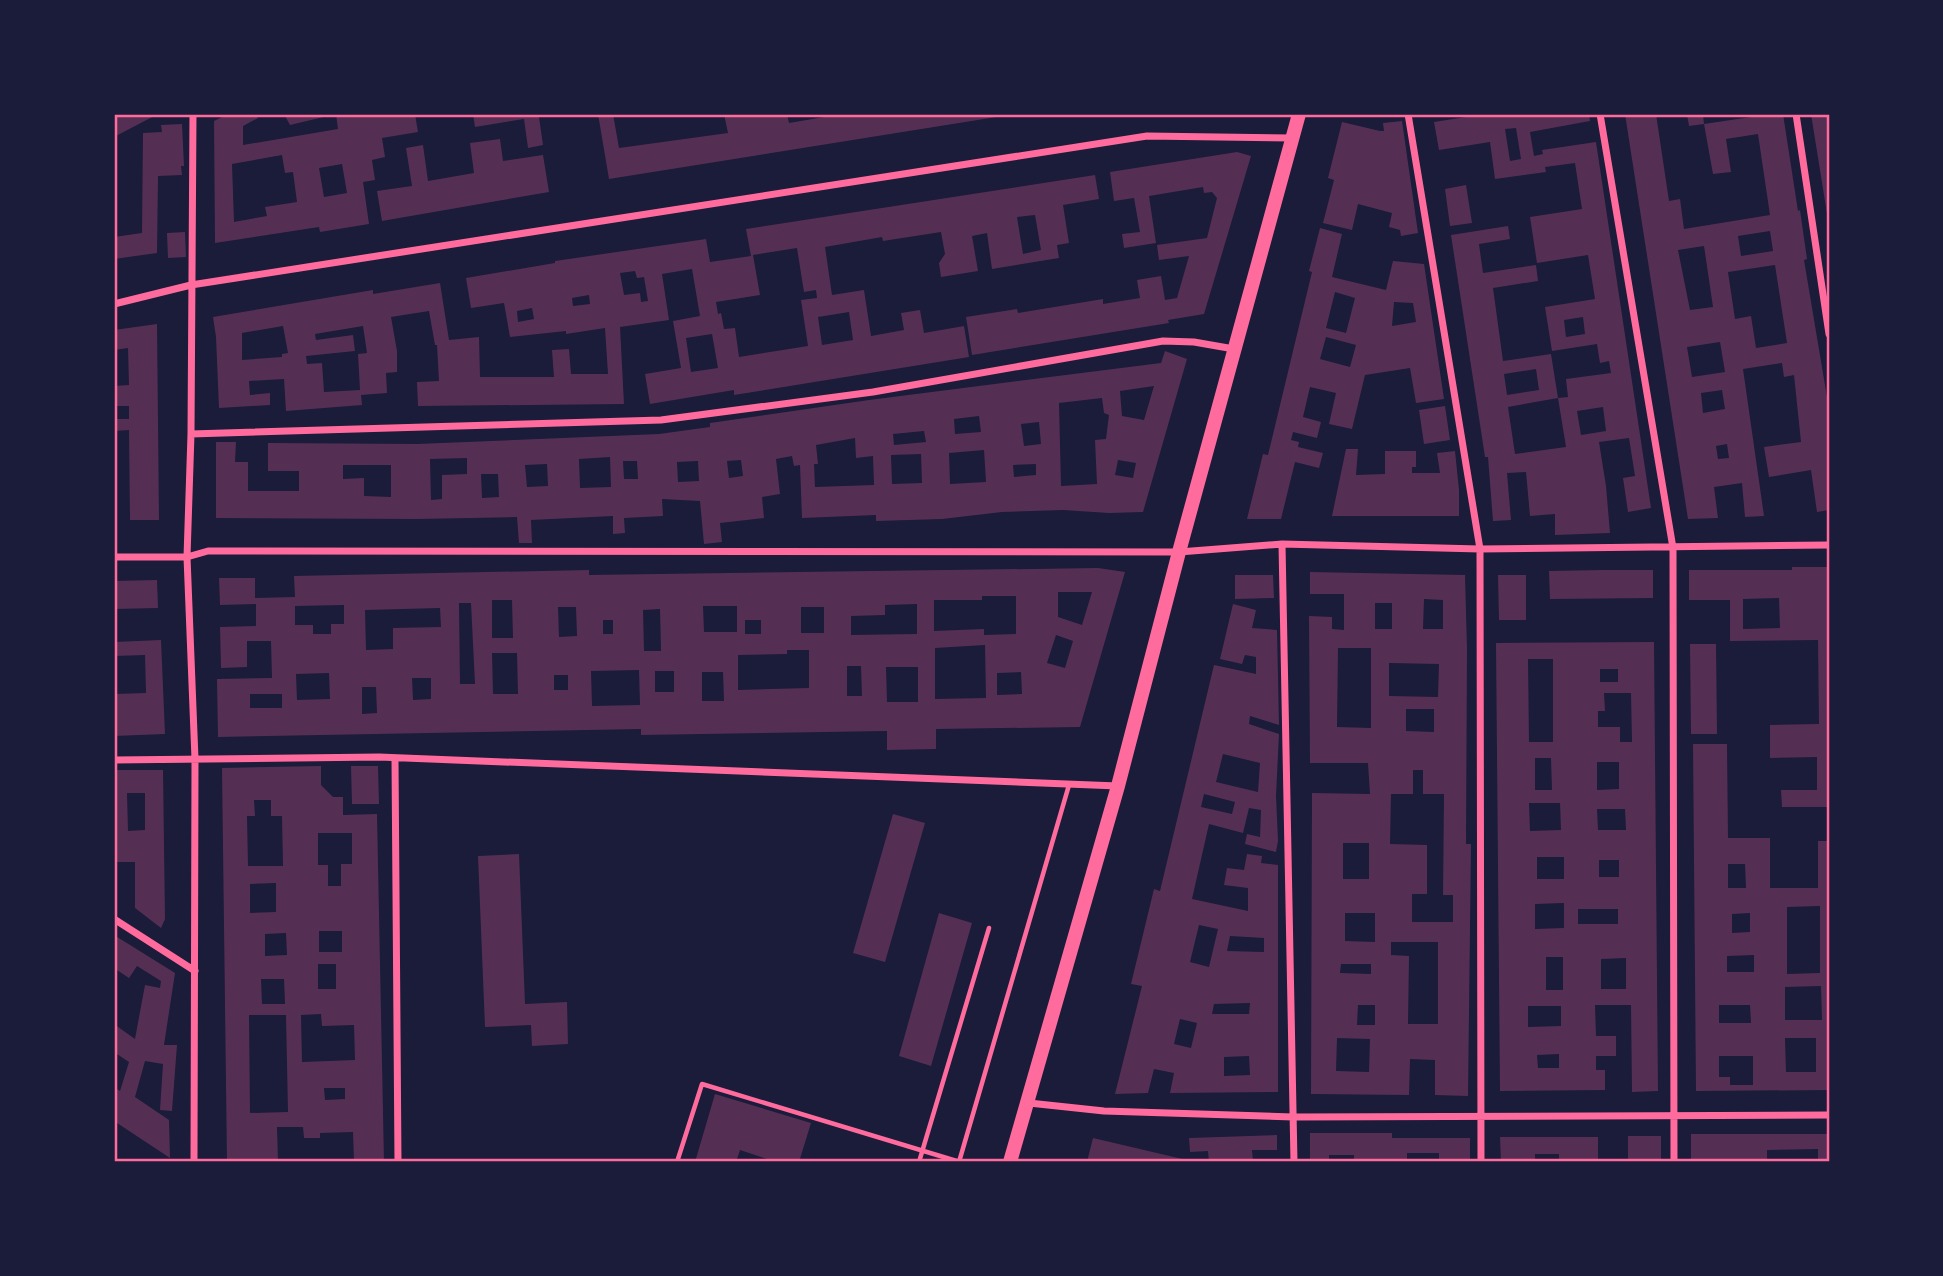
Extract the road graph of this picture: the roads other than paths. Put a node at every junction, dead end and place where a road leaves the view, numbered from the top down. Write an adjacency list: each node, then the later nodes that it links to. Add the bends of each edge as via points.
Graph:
1 (193, 114): 7 (street)
2 (1299, 114): 6 (main road)
3 (1408, 114): 15 (street)
4 (1600, 114): 14 (street)
5 (1796, 114): 9 (street)
6 (1293, 138): 7 (street, via 1147,136); 10 (main road)
7 (191, 285): 8 (street); 11 (street)
8 (114, 304)
9 (1829, 334)
10 (1234, 349): 11 (street, via 1163,341 873,392 661,420); 16 (main road)
11 (191, 434): 18 (street)
12 (1282, 544): 15 (street); 16 (street); 31 (street)
13 (1829, 545): 14 (street)
14 (1673, 548): 15 (street); 28 (street)
15 (1480, 549): 30 (street)
16 (1179, 552): 18 (street, via 208,551); 23 (main road)
17 (114, 557): 18 (street)
18 (187, 557): 20 (street)
19 (395, 758): 20 (street); 22 (street); 34 (street)
20 (195, 759): 21 (street); 26 (street)
21 (114, 760)
22 (1069, 785): 23 (street); 37 (lane)
23 (1118, 786): 27 (main road)
24 (114, 919): 26 (street)
25 (989, 928): 32 (lane)
26 (195, 971): 33 (street)
27 (1029, 1103): 31 (street, via 1104,1111); 38 (main road)
28 (1674, 1115): 29 (street); 30 (street); 41 (street)
29 (1829, 1115)
30 (1480, 1116): 31 (street); 40 (street)
31 (1293, 1117): 39 (street)
32 (922, 1150): 35 (lane, via 702,1084); 36 (lane); 37 (lane)
33 (194, 1162)
34 (398, 1162)
35 (677, 1162)
36 (919, 1162)
37 (960, 1162)
38 (1010, 1162)
39 (1294, 1162)
40 (1481, 1162)
41 (1674, 1162)

